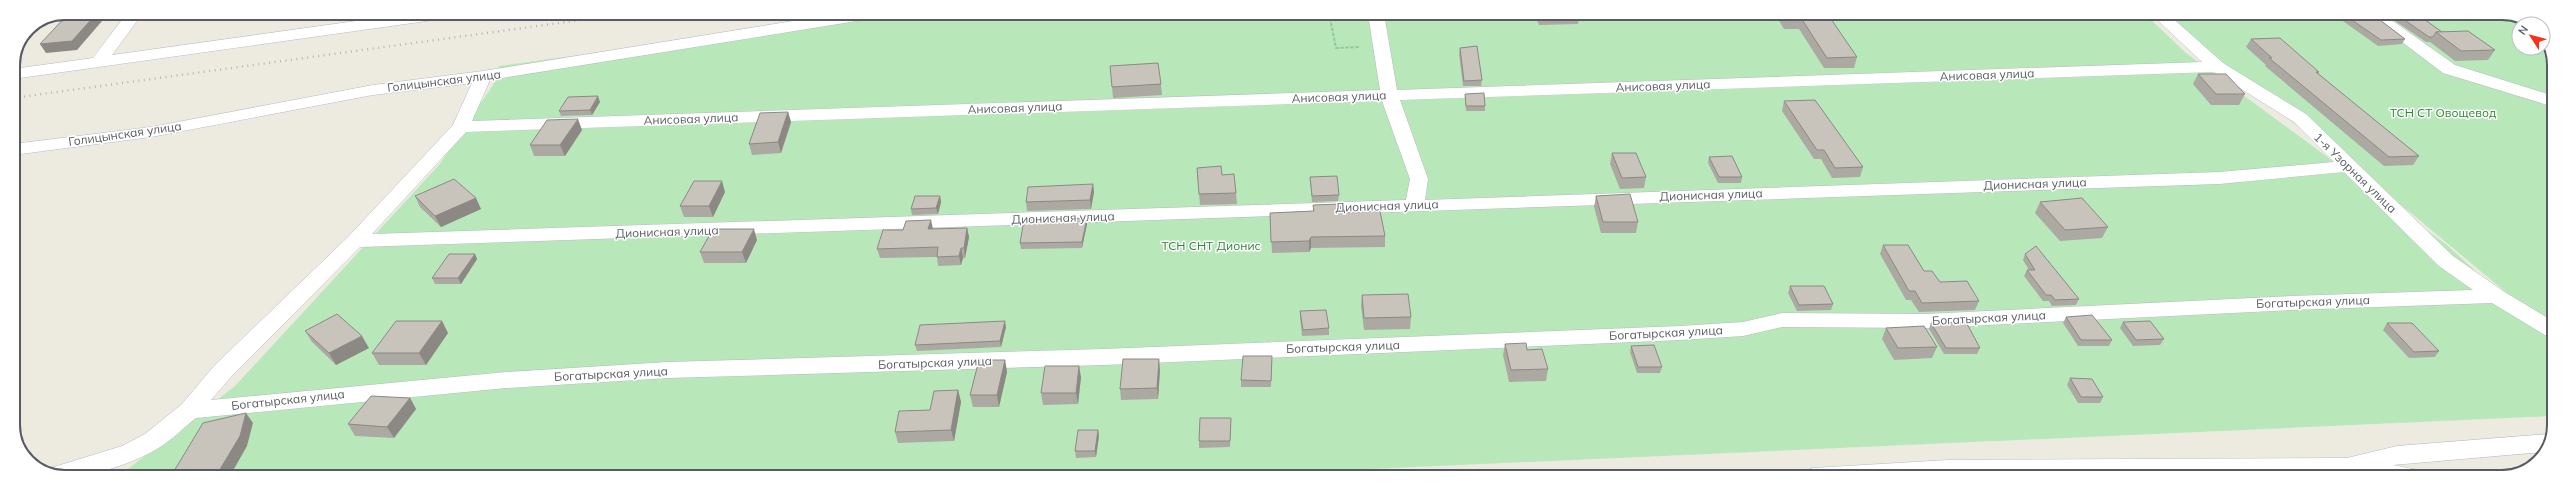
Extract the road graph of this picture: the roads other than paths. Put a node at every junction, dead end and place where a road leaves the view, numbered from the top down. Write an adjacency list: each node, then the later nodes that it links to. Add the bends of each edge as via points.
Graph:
1 (130, 20): 7 (street)
2 (345, 20): 7 (street)
3 (831, 20): 10 (street, Голицынская улица)
4 (1377, 20): 11 (street)
5 (2166, 20): 8 (street, 1-я Узорная улица)
6 (2381, 20): 12 (street, via 2449,69)
7 (98, 63): 9 (street)
8 (2217, 67): 11 (street, Анисовая улица); 15 (street, 1-я Узорная улица, via 2300,118)
9 (20, 73)
10 (483, 76): 13 (street); 14 (street, Голицынская улица, via 372,90 151,132)
11 (1389, 95): 13 (street, Анисовая улица); 16 (street, via 1419,179)
12 (2547, 100)
13 (461, 127): 17 (street)
14 (20, 149)
15 (2347, 166): 16 (street, Дионисная улица, via 2219,178); 18 (street, 1-я Узорная улица, via 2446,261)
16 (1415, 204): 17 (street, Дионисная улица)
17 (355, 242): 20 (street, via 222,372)
18 (2496, 296): 19 (street, 1-я Узорная улица); 20 (street, Богатырская улица, via 1926,321 1782,320 1743,329 1665,333 1104,357 668,370 490,381)
19 (2547, 326)
20 (190, 410): 23 (street, via 153,440 130,453)
21 (2543, 443): 22 (street, via 2397,455)
22 (2342, 466): 24 (street); 25 (street)
23 (71, 470)
24 (1931, 470)
25 (2368, 470)

